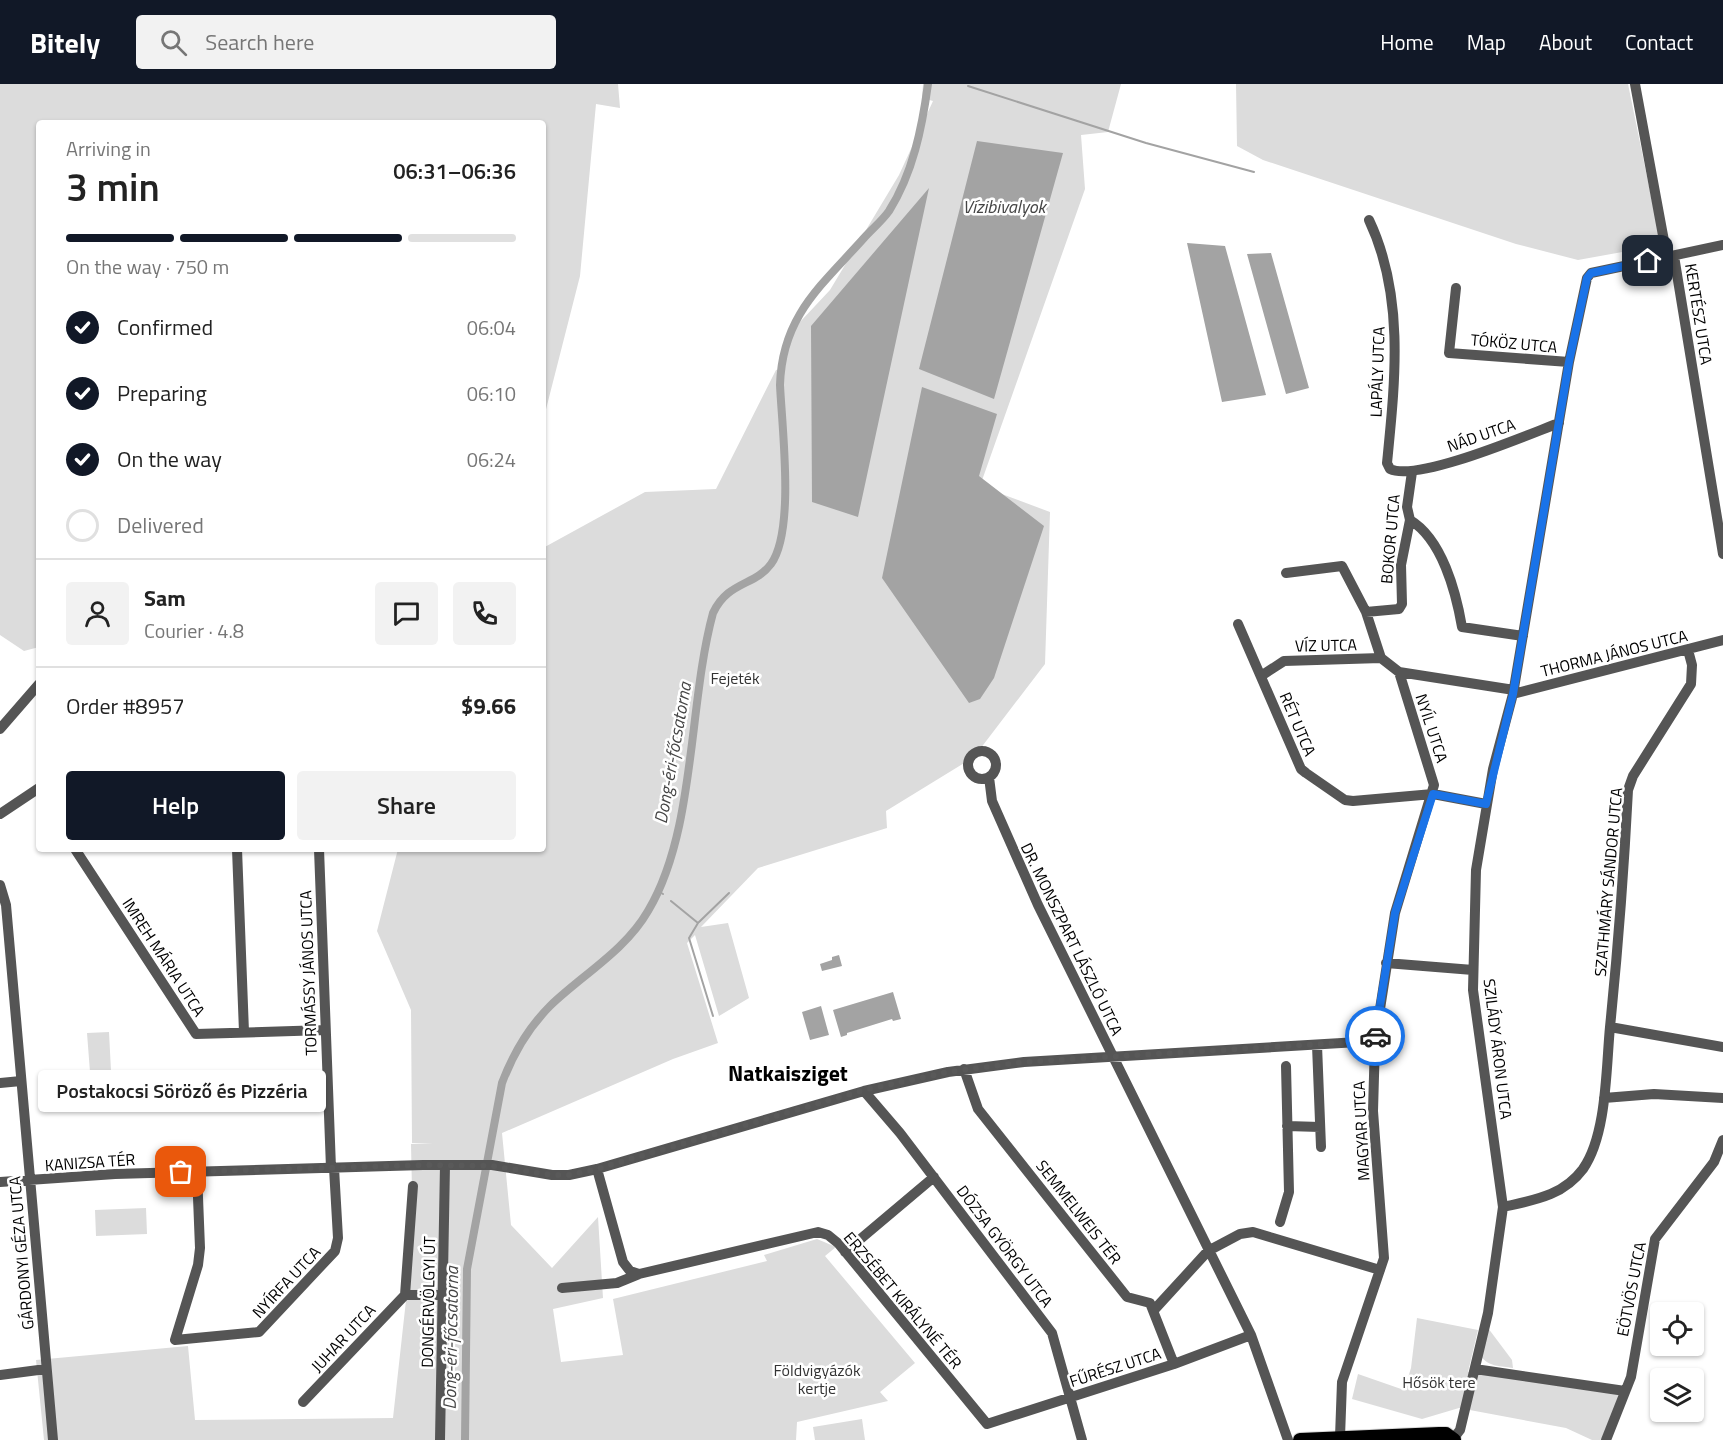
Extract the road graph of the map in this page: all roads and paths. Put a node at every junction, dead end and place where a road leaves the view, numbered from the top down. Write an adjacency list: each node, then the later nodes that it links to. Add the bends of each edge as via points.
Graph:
1 (1635, 84): 4 (street, KERTÉSZ UTCA)
2 (1369, 220): 8 (street, LAPÁLY UTCA, via 1381,246 1396,342 1387,463 1393,471)
3 (1723, 245): 4 (street)
4 (1671, 256): 6 (street, SZILÁDY ÁRON UTCA, via 1591,273); 10 (street, KERTÉSZ UTCA)
5 (1456, 288): 6 (street, TÓKÖZ UTCA, via 1449,353)
6 (1569, 362): 7 (street, SZILÁDY ÁRON UTCA)
7 (1559, 423): 8 (street, NÁD UTCA, via 1479,453); 14 (street, SZILÁDY ÁRON UTCA)
8 (1412, 472): 9 (street, BOKOR UTCA, via 1407,507)
9 (1410, 520): 12 (street, BOKOR UTCA, via 1401,565 1401,607); 14 (street, via 1433,540 1458,605 1462,627)
10 (1723, 554)
11 (1286, 573): 12 (street, BOKOR UTCA, via 1342,566)
12 (1366, 612): 17 (street)
13 (1238, 624): 19 (street)
14 (1522, 636): 21 (street, SZILÁDY ÁRON UTCA)
15 (1723, 640): 16 (street, THORMA JÁNOS UTCA)
16 (1688, 650): 21 (street, THORMA JÁNOS UTCA); 36 (street, SZATHMÁRY SÁNDOR UTCA, via 1691,684 1628,790)
17 (1380, 658): 18 (street); 19 (street, VÍZ UTCA, via 1284,661)
18 (1399, 672): 21 (street); 25 (street, NYÍL UTCA, via 1433,780)
19 (1261, 676): 25 (street, RÉT UTCA, via 1301,769 1345,800)
20 (36, 687): 22 (street)
21 (1514, 692): 26 (street, SZILÁDY ÁRON UTCA)
22 (0, 729)
23 (989, 777): 42 (street, DR. MONSZPART LÁSZLÓ UTCA, via 992,801 1008,840)
24 (36, 793): 27 (street)
25 (1433, 794): 26 (street); 32 (street, MAGYAR UTCA, via 1395,913)
26 (1486, 804): 33 (street, SZILÁDY ÁRON UTCA, via 1474,890)
27 (0, 814)
28 (77, 852): 38 (street, IMREH MÁRIA UTCA, via 196,1034)
29 (237, 852): 38 (street)
30 (319, 852): 37 (street, TORMÁSSY JÁNOS UTCA)
31 (0, 885): 34 (street, GÁRDONYI GÉZA UTCA, via 6,905)
32 (1386, 963): 33 (street); 39 (street, MAGYAR UTCA)
33 (1473, 970): 62 (street, SZILÁDY ÁRON UTCA)
34 (12, 974): 35 (street); 45 (street, GÁRDONYI GÉZA UTCA)
35 (0, 975)
36 (1610, 1027): 41 (street); 48 (street, SZATHMÁRY SÁNDOR UTCA)
37 (325, 1030): 38 (street, IMREH MÁRIA UTCA); 55 (street, TORMÁSSY JÁNOS UTCA)
38 (244, 1032)
39 (1375, 1041): 40 (street, KANIZSA TÉR); 66 (street, MAGYAR UTCA, via 1374,1111 1384,1241)
40 (1317, 1045): 42 (street, KANIZSA TÉR); 51 (street)
41 (1723, 1047)
42 (1112, 1057): 44 (street, KANIZSA TÉR, via 995,1064); 64 (street, DR. MONSZPART LÁSZLÓ UTCA)
43 (1286, 1066): 50 (street)
44 (964, 1070): 47 (street, KANIZSA TÉR); 71 (street, SEMMELWEIS TÉR, via 978,1109 1072,1229 1127,1297 1150,1303)
45 (21, 1081): 46 (street); 59 (street, GÁRDONYI GÉZA UTCA)
46 (0, 1083)
47 (864, 1090): 56 (street, KANIZSA TÉR); 58 (street, DÓZSA GYÖRGY UTCA)
48 (1604, 1098): 49 (street, via 1654,1094); 62 (street, SZATHMÁRY SÁNDOR UTCA, via 1592,1152 1574,1179 1546,1196)
49 (1723, 1098)
50 (1287, 1126): 51 (street); 63 (street, via 1289,1192)
51 (1320, 1127): 53 (street)
52 (1723, 1140): 77 (street, EÖTVÖS UTCA, via 1714,1162 1655,1239 1631,1377)
53 (1321, 1147)
54 (445, 1166): 55 (street, KANIZSA TÉR); 56 (street, KANIZSA TÉR, via 492,1166 552,1175); 70 (street, DONGÉRVÖLGYI ÚT)
55 (333, 1168): 57 (street, KANIZSA TÉR); 57 (street, NYÍRFA UTCA, via 338,1238 332,1257 259,1332 175,1340 198,1265)
56 (597, 1169): 67 (street, via 622,1262)
57 (197, 1172): 59 (street, KANIZSA TÉR)
58 (934, 1177): 65 (street); 78 (street, DÓZSA GYÖRGY UTCA, via 1052,1333)
59 (31, 1181): 60 (street, KANIZSA TÉR); 74 (street, GÁRDONYI GÉZA UTCA)
60 (0, 1182)
61 (413, 1186): 69 (street)
62 (1503, 1207): 75 (street, SZILÁDY ÁRON UTCA, via 1488,1313)
63 (1280, 1222)
64 (1208, 1251): 66 (street, via 1240,1234 1253,1232); 71 (street); 72 (street, DR. MONSZPART LÁSZLÓ UTCA)
65 (845, 1252): 67 (street, ERZSÉBET KIRÁLYNÉ TÉR, via 828,1235 818,1232); 80 (street, ERZSÉBET KIRÁLYNÉ TÉR)
66 (1380, 1270): 81 (street, MAGYAR UTCA, via 1342,1382)
67 (639, 1274): 68 (street, ERZSÉBET KIRÁLYNÉ TÉR, via 617,1283)
68 (562, 1288)
69 (405, 1295): 70 (street); 79 (street, JUHAR UTCA)
70 (444, 1295): 84 (street, DONGÉRVÖLGYI ÚT)
71 (1154, 1310): 73 (street)
72 (1251, 1335): 73 (street, FŰRÉSZ UTCA); 86 (street, DR. MONSZPART LÁSZLÓ UTCA)
73 (1174, 1364): 78 (street, FŰRÉSZ UTCA)
74 (46, 1369): 76 (street); 83 (street, GÁRDONYI GÉZA UTCA)
75 (1475, 1369): 77 (street); 88 (street)
76 (0, 1375)
77 (1625, 1391): 89 (street)
78 (1071, 1396): 80 (street, FŰRÉSZ UTCA); 85 (street, DÓZSA GYÖRGY UTCA)
79 (303, 1402)
80 (987, 1424)
81 (1340, 1437): 82 (main road); 88 (main road, via 1446,1434)
82 (1319, 1439): 87 (main road)
83 (53, 1440)
84 (440, 1440)
85 (1082, 1440)
86 (1288, 1440)
87 (1300, 1440)
88 (1454, 1440)
89 (1606, 1440)

